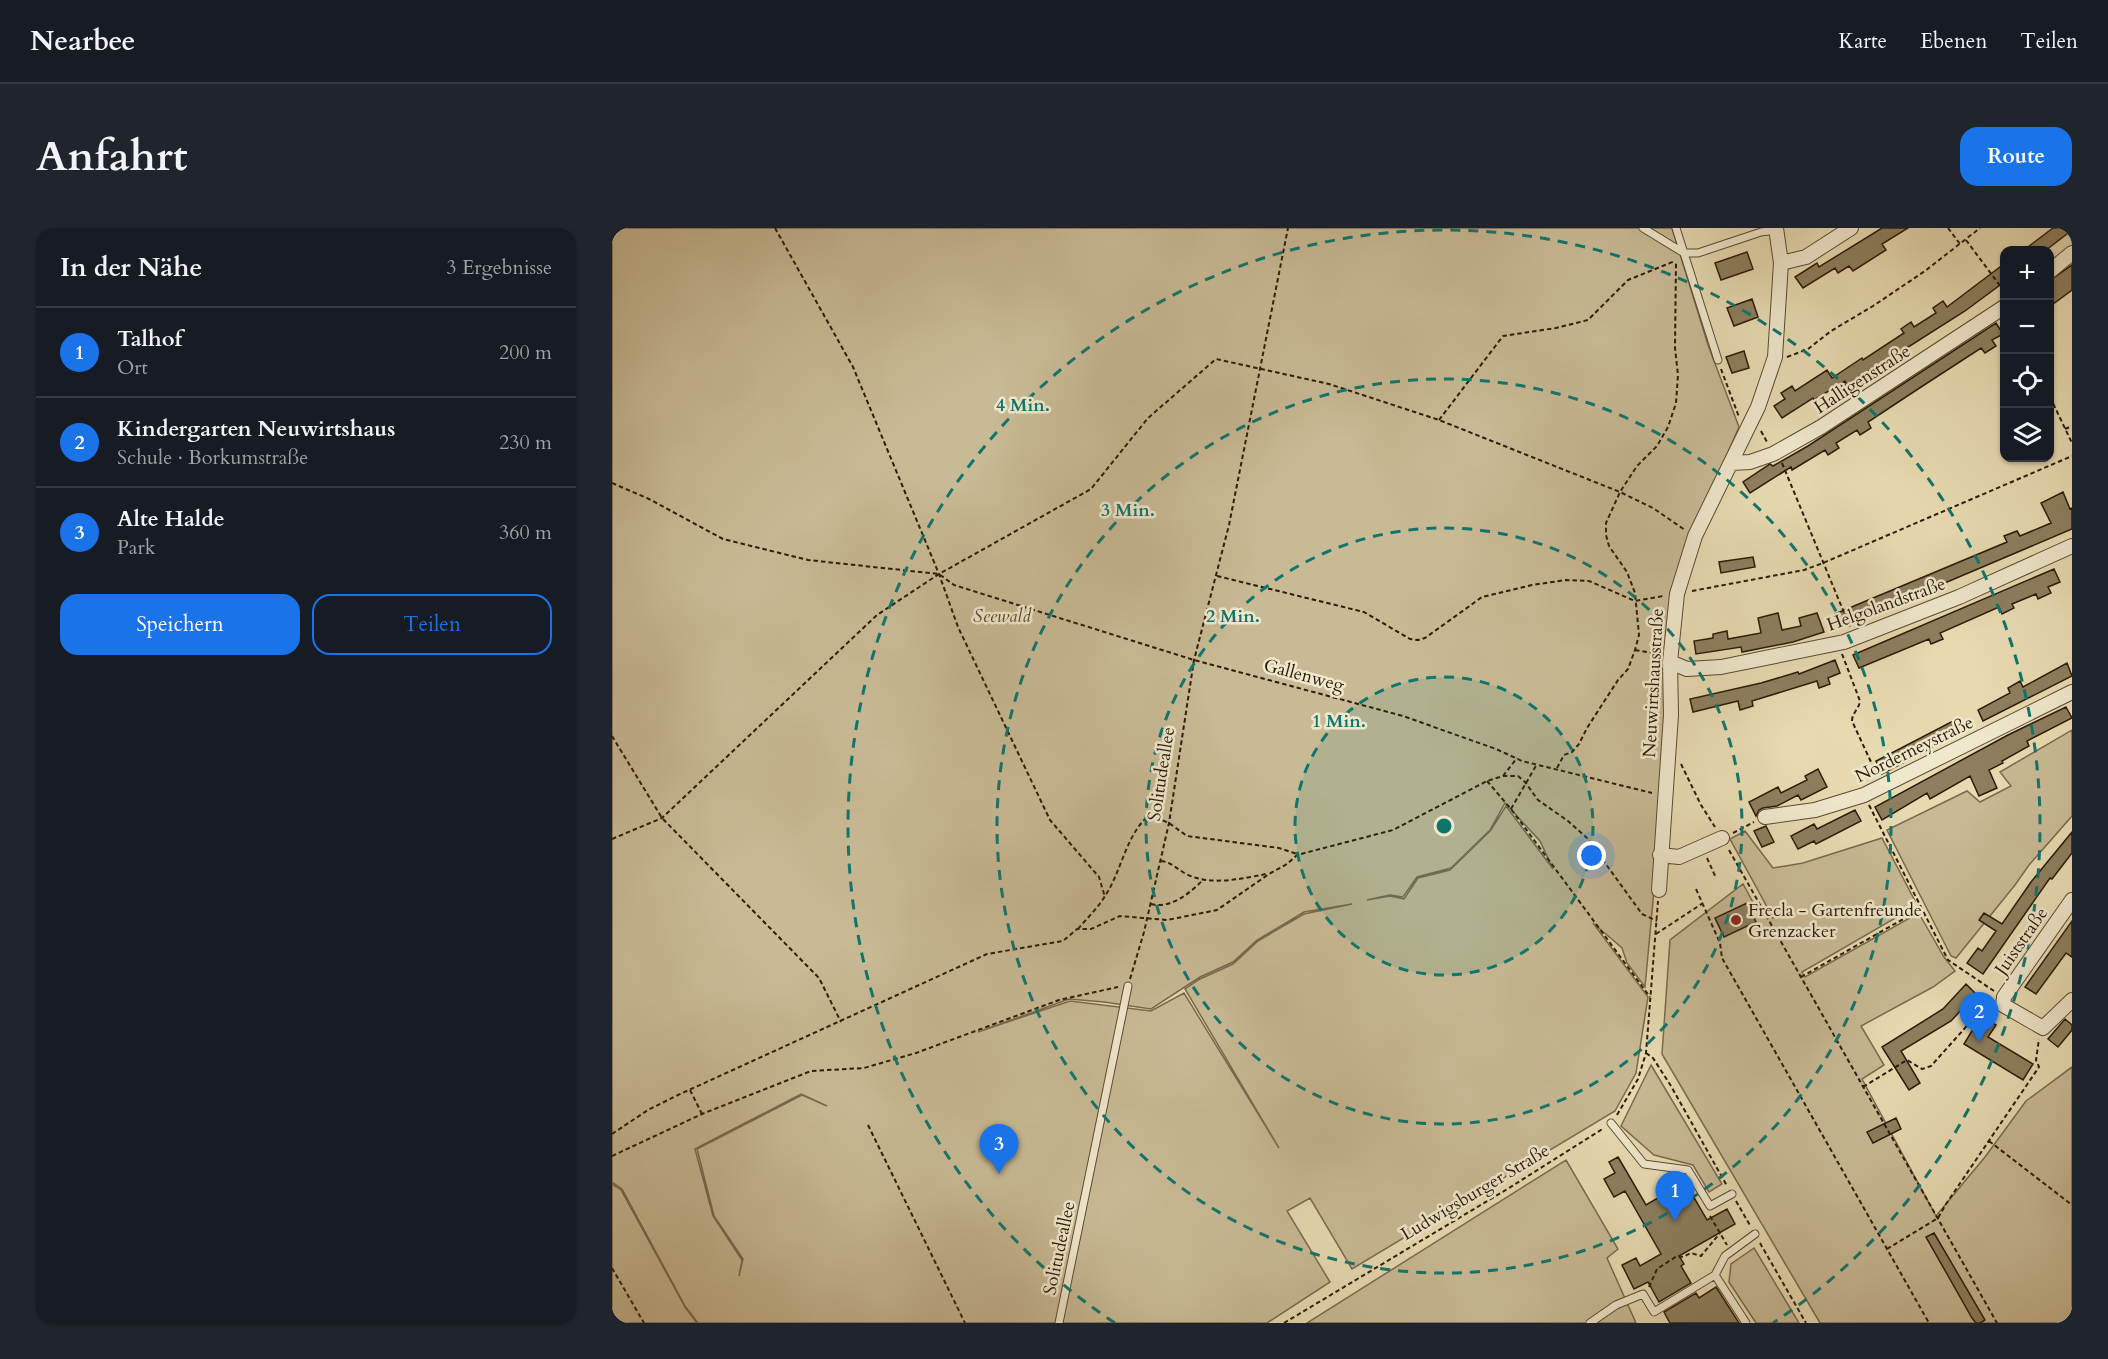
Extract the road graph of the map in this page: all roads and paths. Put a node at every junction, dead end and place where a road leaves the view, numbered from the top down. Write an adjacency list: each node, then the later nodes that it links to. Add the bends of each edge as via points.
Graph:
1 (775, 228): 38 (path, via 853,367)
2 (1288, 228): 20 (path, Solitudeallee)
3 (1643, 228): 12 (lane)
4 (1676, 228): 12 (lane)
5 (1851, 228): 9 (street)
6 (1948, 228): 11 (path)
7 (1980, 228): 10 (path)
8 (1776, 229): 12 (lane, via 1698,253); 14 (street, Neuwirtshausstraße)
9 (1832, 234): 14 (street, via 1806,257)
10 (1966, 240): 11 (path); 16 (path)
11 (1960, 244): 18 (path, via 1808,349 1785,358)
12 (1684, 253): 19 (lane)
13 (2072, 253): 15 (street)
14 (1781, 262): 18 (street, Neuwirtshausstraße)
15 (2054, 267)
16 (2000, 286)
17 (2000, 310): 32 (street, Halligenstraße, via 1783,449 1750,462)
18 (1775, 357): 32 (street, Neuwirtshausstraße, via 1758,407)
19 (1718, 360)
20 (1259, 368): 24 (path, via 1329,384); 38 (path, via 1216,359 1148,418 1091,489); 39 (path, Solitudeallee)
21 (1721, 368): 22 (path)
22 (1734, 404)
23 (2054, 408): 26 (path)
24 (1439, 420): 34 (path); 34 (path, via 1503,336 1588,320 1628,280 1676,261 1676,403 1657,446 1637,466)
25 (2072, 426): 26 (path)
26 (2065, 429): 28 (path)
27 (1761, 432): 29 (path)
28 (2072, 443)
29 (1768, 445)
30 (2072, 456): 37 (path)
31 (1779, 458): 37 (path)
32 (1731, 463): 35 (street, Neuwirtshausstraße)
33 (612, 483): 38 (path, via 723,539 808,560)
34 (1620, 492): 35 (path); 41 (path, via 1606,523 1606,535 1614,556 1627,573)
35 (1695, 536): 40 (street, Neuwirtshausstraße)
36 (2072, 546): 42 (street, Helgolandstraße, via 1959,597)
37 (1823, 563): 40 (path); 42 (path)
38 (939, 574): 46 (path, Gallenweg, via 954,585); 61 (path, via 877,615); 74 (path, via 958,627 1050,820 1099,877)
39 (1216, 576): 41 (path, via 1364,612 1418,640 1482,597 1532,585 1589,581); 46 (path, Solitudeallee)
40 (1677, 594): 41 (path); 45 (street, Neuwirtshausstraße)
41 (1635, 601): 44 (path, via 1639,635)
42 (1854, 638): 43 (street, Helgolandstraße)
43 (1838, 643): 45 (street, Helgolandstraße, via 1721,667 1687,669); 56 (path, via 1860,701 1852,721)
44 (1635, 650): 45 (path); 52 (path, via 1628,669 1579,744 1564,755)
45 (1671, 659): 49 (street, Neuwirtshausstraße)
46 (1194, 660): 50 (path, Gallenweg, via 1403,716); 62 (path, Solitudeallee)
47 (2072, 692): 56 (street, Norderneystraße)
48 (612, 736): 61 (path)
49 (1668, 743): 57 (street, Neuwirtshausstraße); 64 (path)
50 (1516, 758): 51 (path, Gallenweg); 53 (path)
51 (1537, 764): 52 (path, Gallenweg); 55 (path)
52 (1557, 768): 57 (path, Gallenweg)
53 (1503, 776): 54 (path); 55 (path)
54 (1487, 782): 59 (path); 66 (path, via 1393,830)
55 (1526, 782): 59 (path); 80 (path, via 1538,800 1587,838 1642,914)
56 (1882, 786): 58 (street, Norderneystraße)
57 (1664, 795): 67 (street, Neuwirtshausstraße)
58 (1864, 795): 60 (street, Norderneystraße, via 1815,810); 78 (path)
59 (1511, 809): 85 (path)
60 (1765, 817): 64 (path)
61 (662, 818): 63 (path); 88 (path, via 819,978)
62 (1169, 823): 66 (path, via 1186,836 1279,848); 68 (path, Solitudeallee); 74 (path, via 1150,815 1144,819)
63 (612, 838)
64 (1722, 838): 65 (street); 83 (path)
65 (1702, 847): 67 (street, via 1679,857); 70 (path)
66 (1300, 855): 69 (path)
67 (1660, 855): 73 (street, Neuwirtshausstraße)
68 (1161, 861): 71 (path); 77 (path, Solitudeallee)
69 (1269, 874): 71 (path); 79 (path, via 1217,910 1167,920)
70 (1716, 878)
71 (1203, 880): 77 (path, via 1172,902)
72 (1696, 889): 76 (path)
73 (1659, 890): 80 (path)
74 (1105, 897): 81 (path)
75 (2072, 900): 87 (street, Juiststraße)
76 (1702, 903): 82 (path); 104 (path, via 1720,943 1722,958)
77 (1151, 904): 79 (path, Solitudeallee)
78 (1921, 909): 83 (path); 87 (path, via 1948,960)
79 (1147, 919): 81 (path, via 1120,916 1091,929); 84 (path, Solitudeallee)
80 (1657, 921): 82 (path)
81 (1077, 929): 88 (path, via 1063,941 987,954)
82 (1656, 934): 85 (path)
83 (1801, 977): 90 (path)
84 (1128, 986): 92 (path, via 1059,1000 864,1068 811,1071); 111 (lane, Solitudeallee)
85 (1651, 998): 93 (path, Ludwigsburger Straße, via 1646,1053 1638,1079)
86 (2072, 1000): 89 (street)
87 (2003, 1001): 89 (street); 90 (path, via 1982,1009 1931,1066 1922,1069 1907,1060)
88 (841, 1022): 91 (path)
89 (2041, 1033): 96 (path, via 2036,1060 2039,1067)
90 (1863, 1087): 101 (path)
91 (690, 1090): 92 (path); 95 (path, via 648,1110)
92 (702, 1114): 97 (path)
93 (1611, 1123): 100 (lane, via 1644,1164 1688,1170); 112 (path, Ludwigsburger Straße)
94 (868, 1125): 110 (path)
95 (612, 1134)
96 (1989, 1141): 99 (path); 101 (path)
97 (612, 1156)
98 (1732, 1194): 100 (lane)
99 (2072, 1205)
100 (1710, 1206): 102 (path, via 1710,1216)
101 (1938, 1218): 104 (path); 116 (path)
102 (1720, 1233): 105 (path); 108 (path, via 1701,1256 1677,1256 1657,1269)
103 (1755, 1234): 105 (lane)
104 (1887, 1249): 115 (path)
105 (1732, 1252): 107 (lane, via 1725,1256)
106 (612, 1268): 109 (path)
107 (1715, 1275): 108 (lane, via 1654,1312); 114 (lane)
108 (1643, 1294): 113 (lane, via 1616,1305)
109 (645, 1323)
110 (965, 1323)
111 (1059, 1323)
112 (1284, 1323)
113 (1590, 1323)
114 (1746, 1323)
115 (1929, 1323)
116 (1997, 1323)

